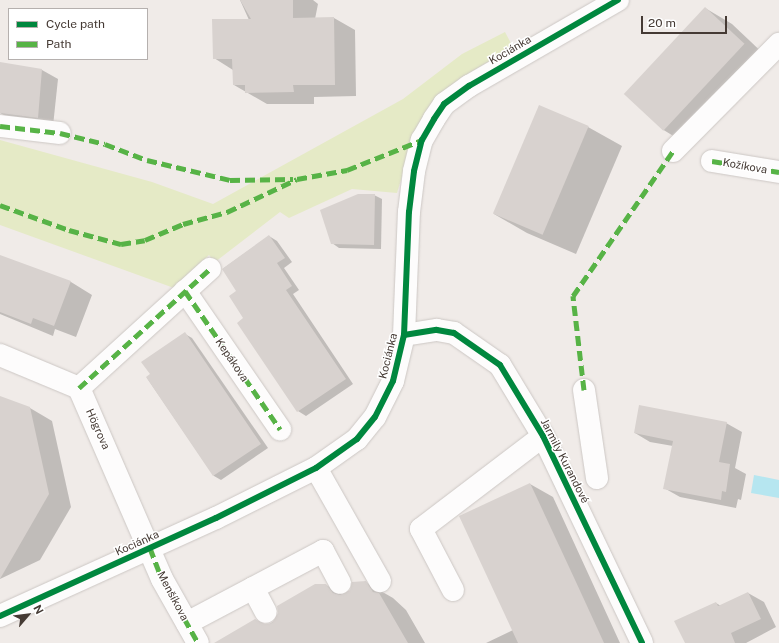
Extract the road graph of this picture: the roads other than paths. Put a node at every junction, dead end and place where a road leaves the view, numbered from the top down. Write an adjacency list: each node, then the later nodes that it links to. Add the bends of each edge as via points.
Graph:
1 (618, 0): 10 (street, Kociánka, via 469,86 444,104 434,119 422,140 414,171)
2 (779, 44): 5 (street)
3 (0, 126): 4 (street)
4 (60, 133)
5 (673, 152)
6 (712, 161): 7 (street, Kožíkova)
7 (779, 172)
8 (210, 269): 9 (street)
9 (185, 291): 12 (street); 14 (street, Kepákova)
10 (404, 335): 15 (street, Jarmily Kurandové, via 437,330 454,334 500,365); 16 (street, Kociánka, via 393,381 375,417 357,439)
11 (0, 355): 12 (street)
12 (79, 388): 18 (street, Högrova)
13 (584, 390): 17 (street)
14 (280, 430)
15 (543, 436): 22 (street, via 421,529); 27 (street, Jarmily Kurandové)
16 (316, 468): 18 (street, Kociánka); 19 (street)
17 (597, 478)
18 (150, 548): 24 (street, Kociánka); 25 (street, Menšíkova, via 162,579)
19 (380, 581)
20 (340, 583): 21 (street, via 323,551)
21 (253, 588): 23 (street); 25 (street)
22 (453, 590)
23 (266, 612)
24 (0, 616)
25 (187, 623): 26 (street, Menšíkova)
26 (198, 643)
27 (642, 643)

